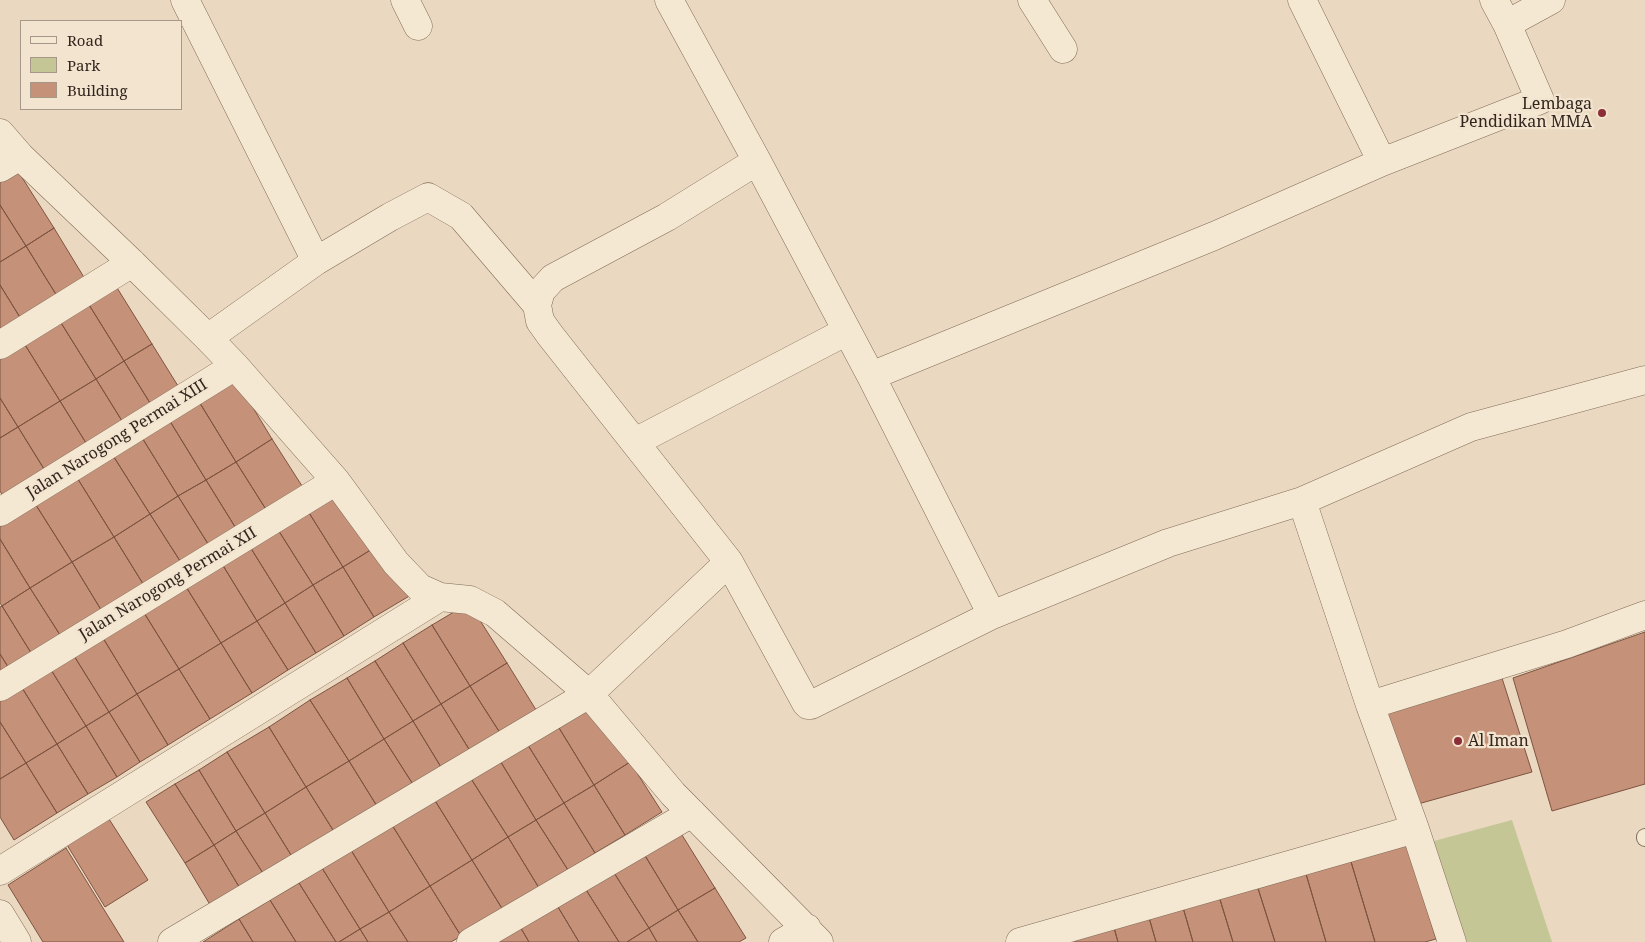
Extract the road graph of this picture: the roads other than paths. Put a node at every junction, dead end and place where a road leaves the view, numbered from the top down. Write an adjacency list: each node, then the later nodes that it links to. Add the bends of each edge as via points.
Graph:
1 (185, 0): 15 (street)
2 (405, 0): 9 (street)
3 (1032, 0): 10 (street)
4 (1302, 0): 14 (street)
5 (1494, 0): 8 (street)
6 (1551, 0): 8 (street)
7 (675, 2): 12 (street)
8 (1507, 24): 14 (street, via 1540,100)
9 (418, 26)
10 (1062, 49)
11 (0, 133): 13 (street)
12 (756, 161): 17 (street, via 667,217 553,278 541,291); 18 (street)
13 (10, 162): 16 (street)
14 (1382, 162): 22 (street, via 1214,236)
15 (316, 261): 17 (street, via 428,197 461,216); 19 (street)
16 (132, 263): 19 (street); 20 (street)
17 (537, 305): 24 (street, via 540,321)
18 (847, 331): 22 (street); 24 (street)
19 (208, 338): 21 (street)
20 (0, 345)
21 (235, 366): 25 (street); 27 (street, Jalan Narogong Permai XIII)
22 (870, 376): 30 (street)
23 (1645, 380): 26 (street, via 1471,427)
24 (634, 442): 28 (street)
25 (336, 481): 29 (street, via 396,563 420,588); 32 (street, Jalan Narogong Permai XII)
26 (1302, 501): 30 (street, via 1168,544); 34 (street)
27 (0, 512)
28 (729, 562): 30 (street, via 808,705); 33 (street)
29 (440, 597): 33 (street, via 470,600 495,613); 37 (street)
30 (992, 615)
31 (1645, 615): 34 (street, via 1567,644)
32 (0, 687)
33 (589, 694): 35 (street); 41 (street)
34 (1370, 704): 36 (street)
35 (692, 813): 39 (street); 42 (street)
36 (1415, 829): 44 (street); 45 (street)
37 (0, 871)
38 (0, 914): 40 (street)
39 (813, 935): 43 (street)
40 (16, 942)
41 (172, 942)
42 (471, 942)
43 (783, 942)
44 (1020, 942)
45 (1452, 942)

